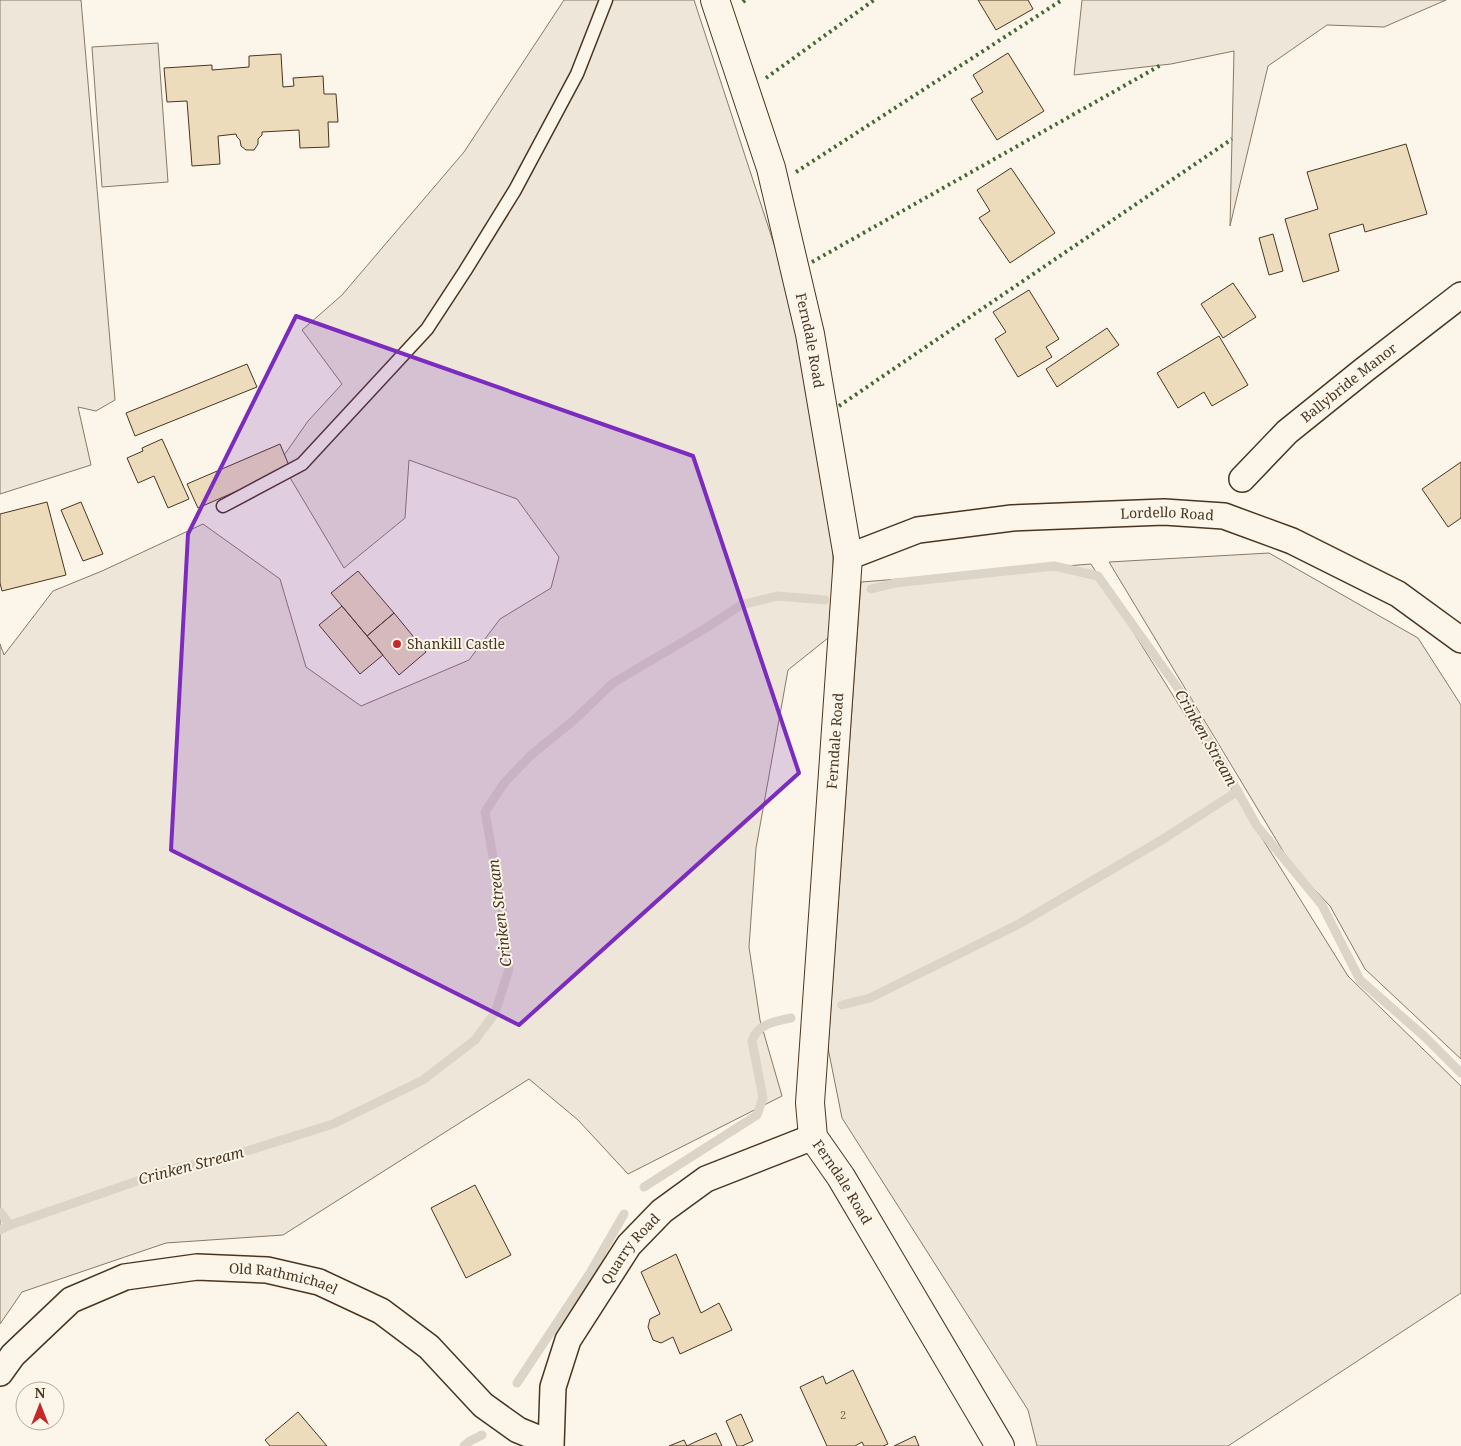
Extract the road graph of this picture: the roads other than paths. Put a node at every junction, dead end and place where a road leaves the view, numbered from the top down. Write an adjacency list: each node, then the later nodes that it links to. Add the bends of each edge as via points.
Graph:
1 (606, 0): 5 (lane, via 577,74 519,181 427,329 302,464)
2 (715, 0): 6 (street, Ferndale Road, via 771,168 810,334)
3 (1461, 295): 4 (street, Ballybride Manor, via 1286,432)
4 (1242, 479)
5 (223, 506)
6 (848, 557): 7 (street, Lordello Road, via 918,530 1012,518 1164,512 1224,516 1292,541 1398,594); 8 (street, Ferndale Road, via 810,1103)
7 (1461, 640)
8 (814, 1137): 10 (street, Quarry Road, via 706,1179 662,1211 629,1246 568,1340 553,1387); 11 (street, Ferndale Road, via 841,1177)
9 (0, 1373): 10 (street, Old Rathmichael, via 13,1355 71,1300 125,1277 197,1268 267,1270 319,1282 381,1311 429,1347 483,1406 518,1430)
10 (551, 1444)
11 (1000, 1446)

